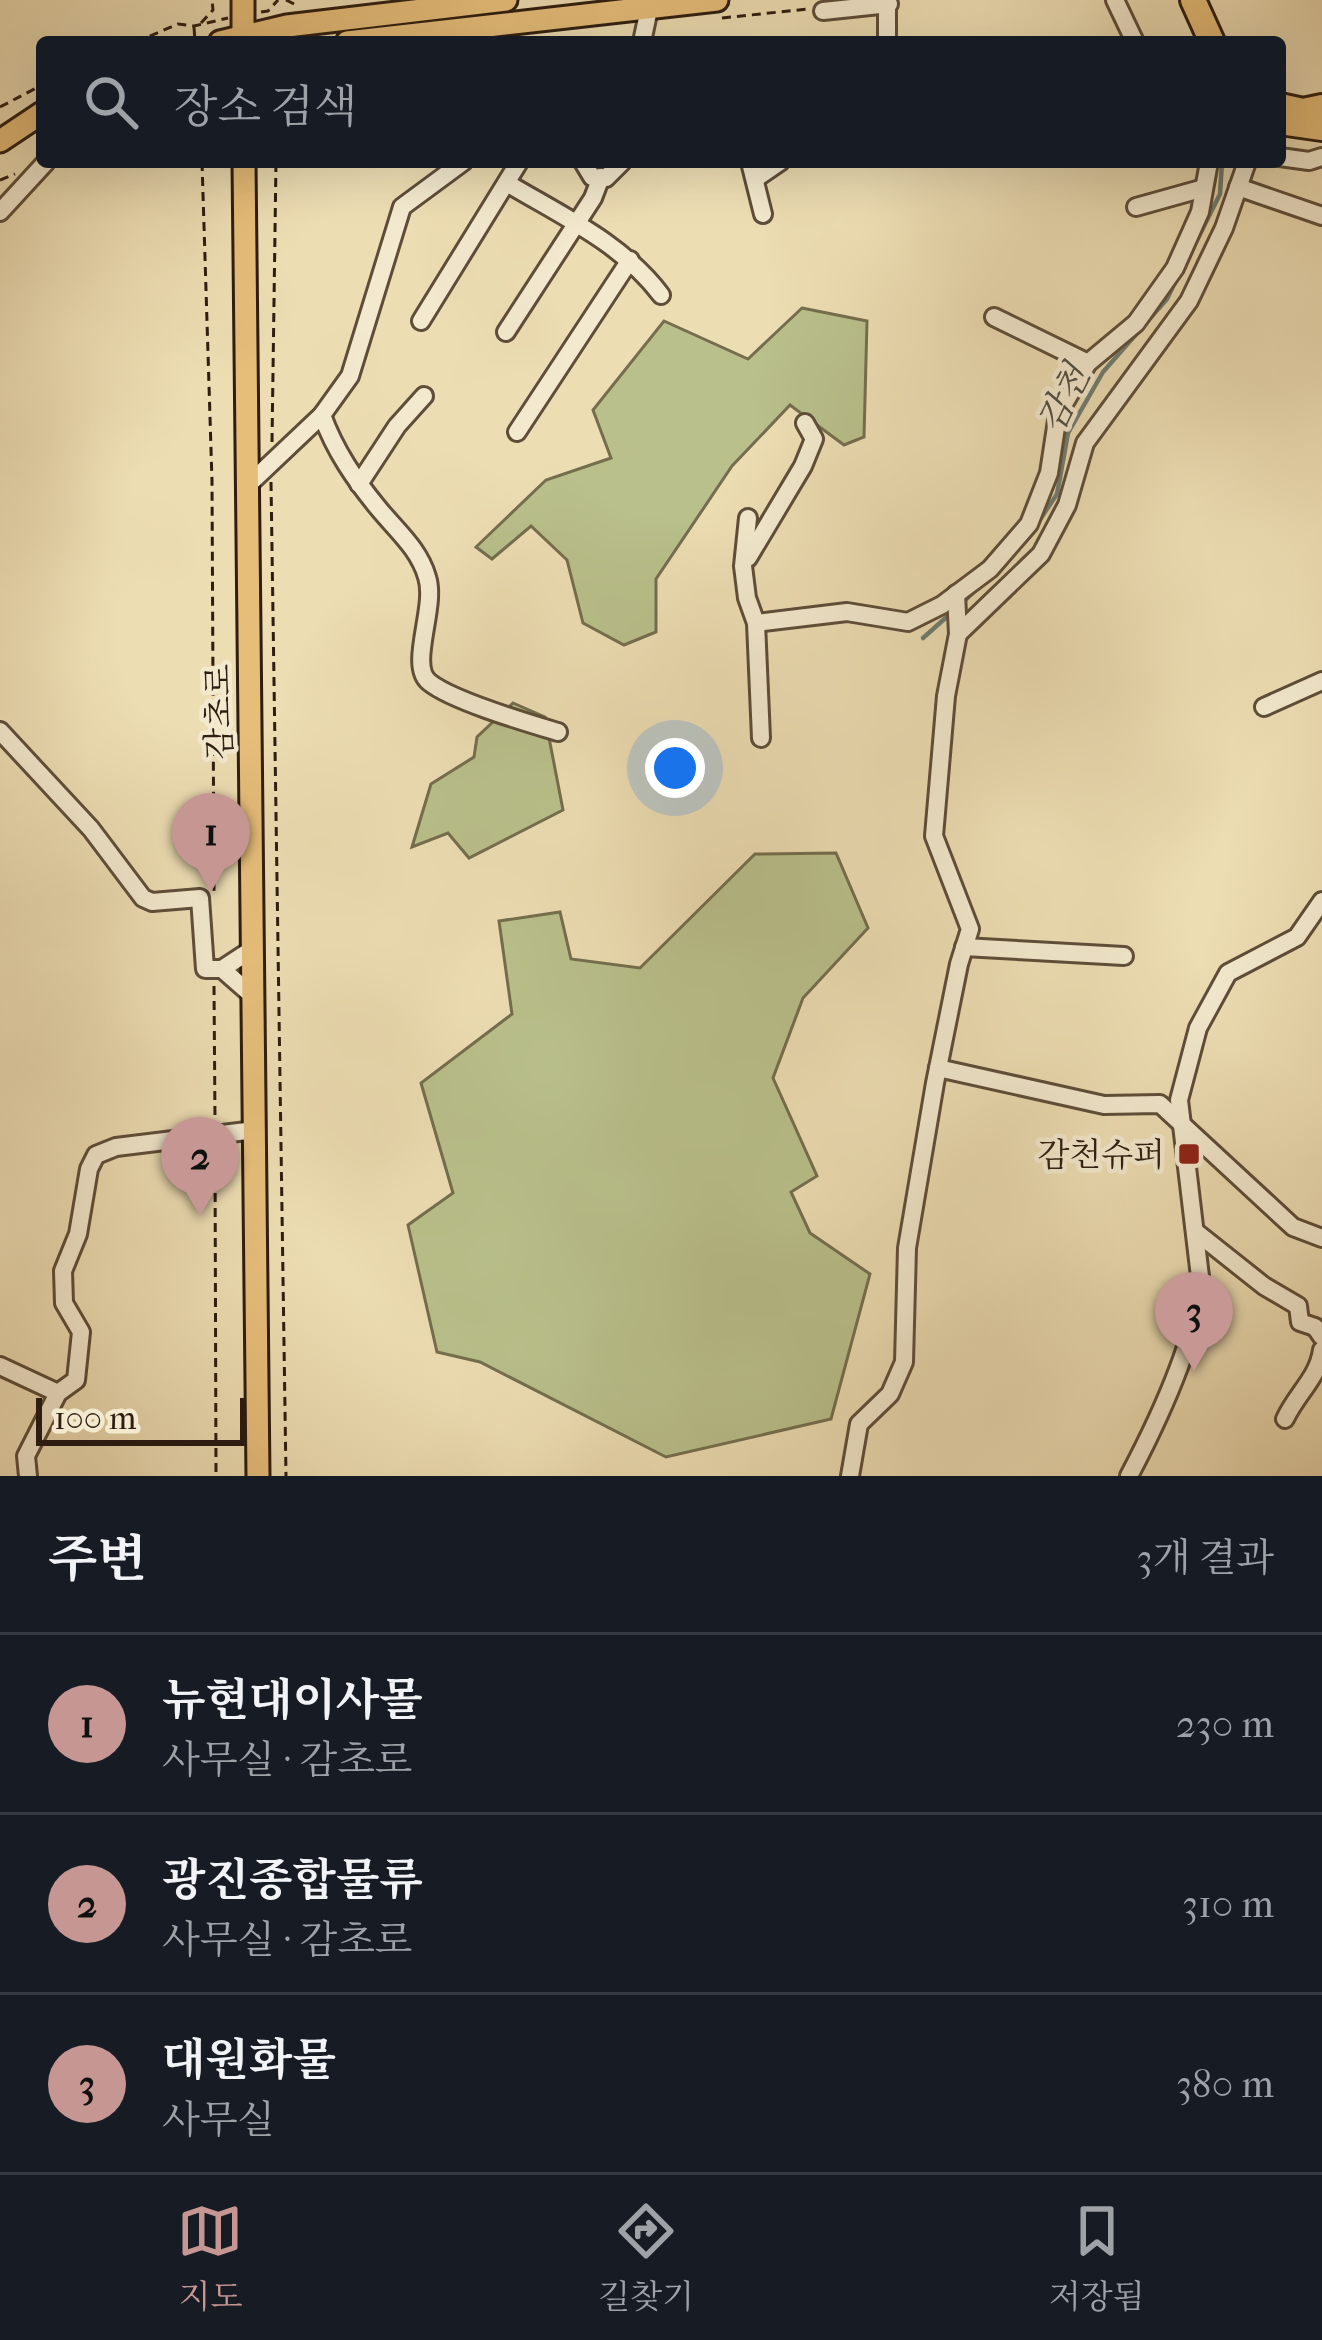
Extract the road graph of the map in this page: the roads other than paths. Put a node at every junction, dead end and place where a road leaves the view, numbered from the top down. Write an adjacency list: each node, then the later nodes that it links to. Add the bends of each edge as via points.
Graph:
1 (506, 0): 7 (main road)
2 (717, 0): 8 (main road)
3 (1115, 0): 17 (street)
4 (1182, 0): 18 (highway)
5 (1193, 0): 19 (highway)
6 (888, 2): 9 (street); 16 (street)
7 (419, 5): 10 (main road); 12 (street)
8 (649, 10): 12 (main road); 15 (street)
9 (823, 11)
10 (376, 15): 11 (main road); 13 (main road)
11 (243, 22)
12 (421, 33): 14 (main road)
13 (322, 36)
14 (396, 36)
15 (643, 36)
16 (887, 36)
17 (1132, 36)
18 (1197, 36)
19 (1208, 36)
20 (1286, 107): 21 (highway)
21 (1322, 107)
22 (36, 117): 26 (main road)
23 (1286, 123): 24 (highway)
24 (1322, 128)
25 (36, 132): 26 (main road)
26 (0, 143)
27 (1322, 157): 28 (street)
28 (1286, 159)
29 (40, 168): 43 (street)
30 (244, 168): 58 (main road, 감초로)
31 (455, 168): 54 (street, via 402,207 350,376)
32 (516, 168): 39 (street)
33 (587, 168): 38 (street)
34 (616, 168): 38 (street)
35 (1208, 168): 41 (street)
36 (1244, 168): 40 (street)
37 (753, 171): 44 (street)
38 (601, 178): 46 (street)
39 (507, 183): 46 (street); 50 (street)
40 (1238, 187): 45 (street); 63 (street, via 1189,301 1085,443 1067,505 1041,554)
41 (1204, 188): 42 (street); 52 (street, via 1175,268 1136,322)
42 (1136, 207)
43 (0, 212)
44 (763, 214)
45 (1322, 217)
46 (576, 224): 47 (street); 51 (street)
47 (630, 260): 48 (street); 56 (street)
48 (662, 295)
49 (994, 317): 52 (street)
50 (421, 321)
51 (506, 332)
52 (1088, 363): 61 (street, via 1058,414 1049,473 1029,524)
53 (424, 396): 57 (street)
54 (322, 415): 57 (street); 58 (street)
55 (805, 423): 60 (street, via 814,439)
56 (517, 432)
57 (358, 484): 67 (street, via 426,572 432,598 417,662 427,681)
58 (248, 486): 71 (main road, 감초로)
59 (748, 518): 60 (street)
60 (743, 566): 62 (street)
61 (956, 595): 62 (street, via 908,622 847,612); 63 (street)
62 (756, 622): 68 (street)
63 (958, 628): 70 (street, via 934,836 970,928)
64 (1322, 681): 65 (street)
65 (1264, 707)
66 (0, 731): 73 (street, via 143,898 200,898 205,969)
67 (558, 732)
68 (761, 738)
69 (1322, 902): 76 (street, via 1297,937 1222,981 1198,1028)
70 (964, 947): 72 (street); 75 (street)
71 (254, 948): 73 (street); 74 (main road, 감초로)
72 (1124, 956)
73 (218, 969): 74 (street)
74 (255, 998): 77 (main road, 감초로)
75 (938, 1068): 76 (street, via 1103,1105 1160,1104); 87 (street, via 907,1248 904,1362 890,1394 859,1424)
76 (1180, 1120): 78 (street); 79 (street, via 1293,1227)
77 (255, 1130): 83 (street, via 96,1155 63,1270 81,1355 76,1380); 86 (main road, 감초로)
78 (1196, 1232): 80 (street, via 1298,1306 1300,1322); 88 (street, via 1198,1312)
79 (1322, 1238)
80 (1322, 1337)
81 (1322, 1350): 84 (street, via 1319,1370)
82 (0, 1366): 83 (street)
83 (58, 1393): 85 (street, via 26,1456)
84 (1286, 1419)
85 (28, 1476)
86 (258, 1476)
87 (850, 1476)
88 (1129, 1476)

